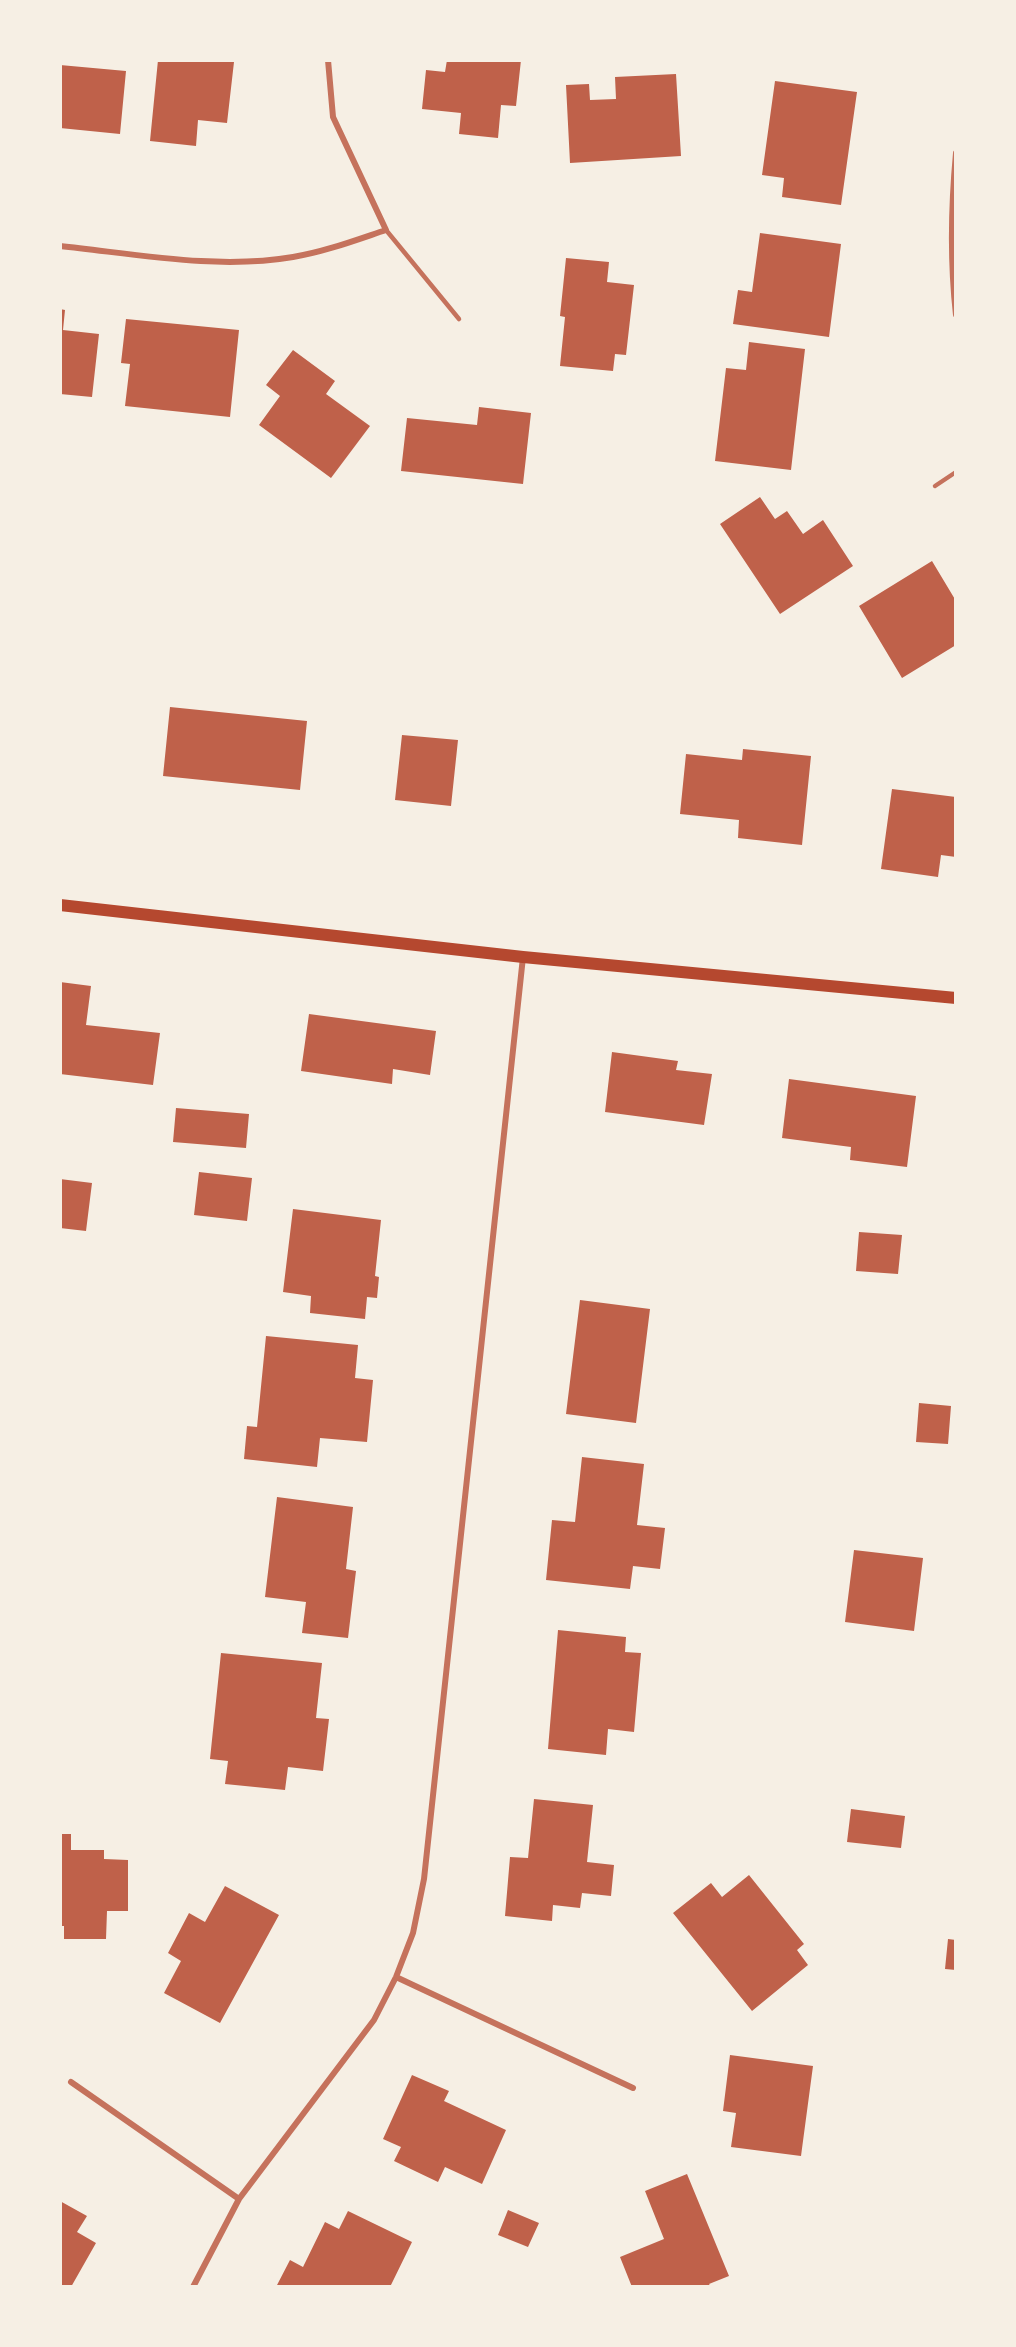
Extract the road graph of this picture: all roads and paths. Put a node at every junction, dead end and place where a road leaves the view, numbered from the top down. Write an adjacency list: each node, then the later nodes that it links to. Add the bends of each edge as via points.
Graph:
1 (328, 60): 3 (street, via 333,117)
2 (956, 153): 5 (street, via 951,271)
3 (386, 230): 4 (street, via 294,257 243,261 193,260); 6 (lane)
4 (60, 246)
5 (956, 315)
6 (459, 319)
7 (956, 472): 8 (lane)
8 (935, 486)
9 (60, 905): 10 (main road)
10 (523, 957): 11 (main road); 12 (street, via 424,1879 413,1933)
11 (956, 998)
12 (396, 1977): 14 (street); 15 (street, via 374,2020)
13 (71, 2082): 15 (street)
14 (633, 2088)
15 (239, 2199): 16 (street)
16 (193, 2287)

